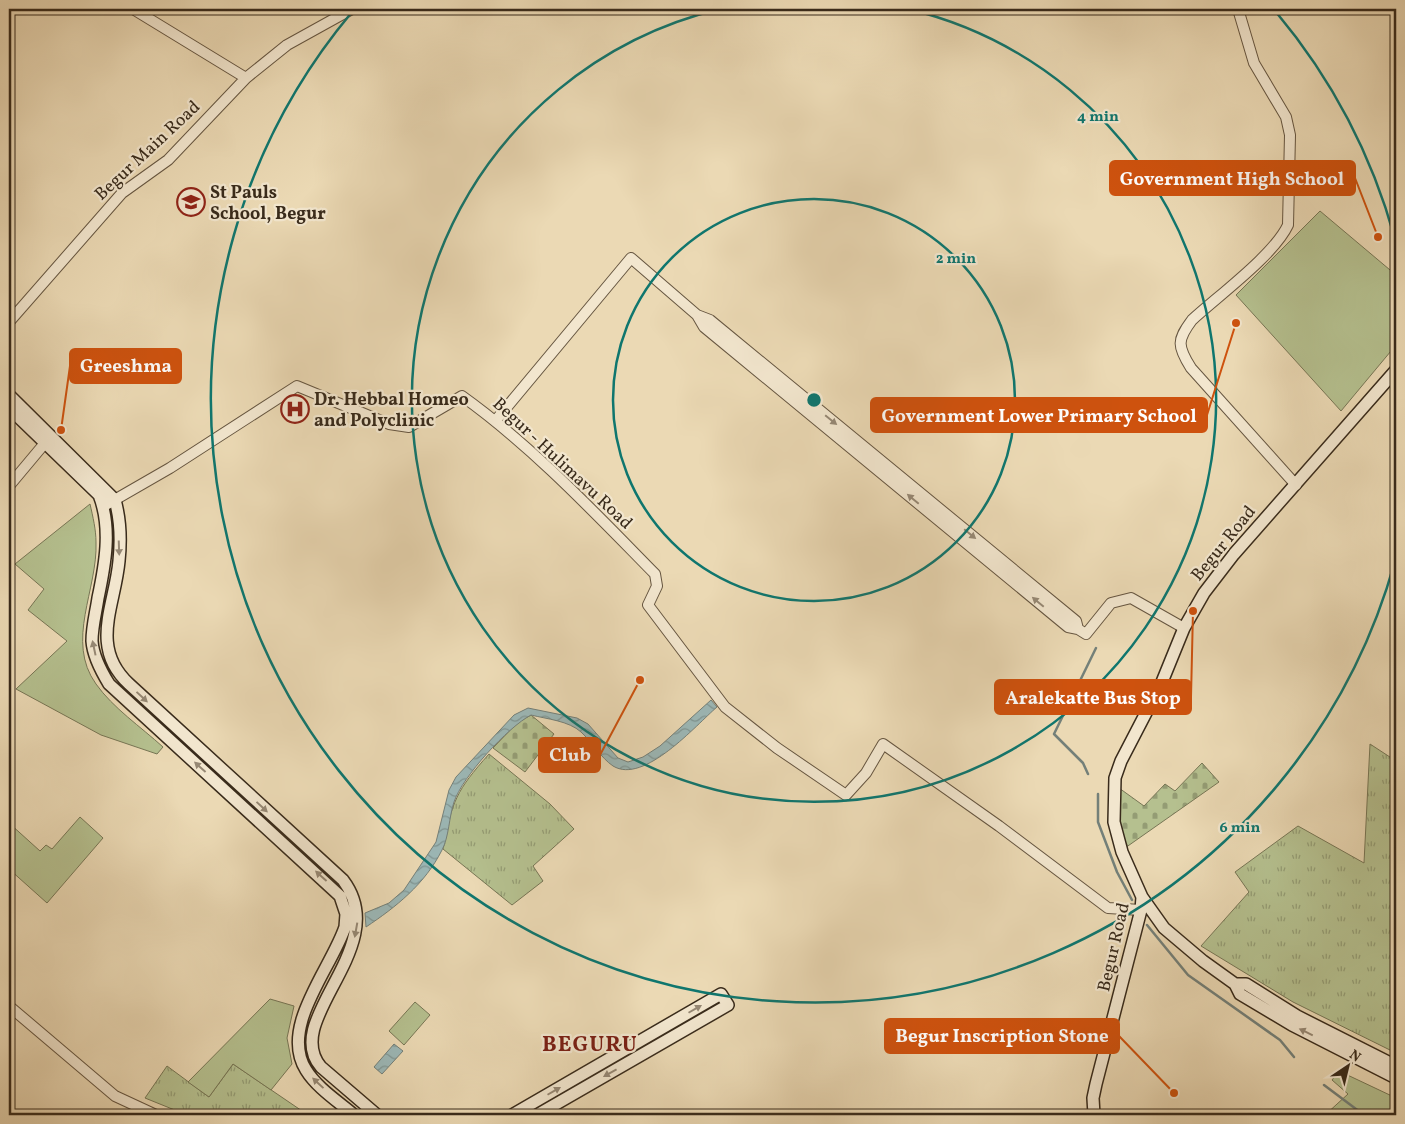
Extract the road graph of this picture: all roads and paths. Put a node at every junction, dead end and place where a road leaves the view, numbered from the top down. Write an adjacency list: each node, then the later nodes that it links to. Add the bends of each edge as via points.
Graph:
1 (133, 9): 4 (street)
2 (352, 9): 4 (street, Begur Main Road, via 287,45)
3 (1238, 9): 11 (street, via 1254,63 1286,117 1290,135 1288,225 1282,237 1266,253 1192,320 1182,333 1180,345 1191,368)
4 (246, 78): 5 (street, Begur Main Road, via 168,160 122,194)
5 (9, 322)
6 (1396, 370): 11 (main road, Begur Road)
7 (9, 395): 10 (main road)
8 (9, 408): 10 (main road)
9 (496, 420): 13 (street, Begur - Hulimavu Road, via 462,396 409,427 389,424 297,386); 17 (street, via 630,258 1076,621 1078,628 1086,634 1111,603 1131,598); 21 (street, Begur - Hulimavu Road, via 655,574 657,586 648,605 725,707 777,748 846,795 866,773 882,744 1108,908)
10 (47, 440): 12 (street); 13 (main road); 14 (main road, via 100,495)
11 (1296, 485): 17 (main road, Begur Road, via 1234,554 1204,593)
12 (9, 486)
13 (115, 500): 14 (street, Begur - Hulimavu Road); 16 (main road, one-way to 16, via 119,561)
14 (104, 506): 15 (main road, via 107,556)
15 (93, 625): 16 (main road); 19 (main road, one-way to 15, via 109,684 94,652)
16 (107, 626): 18 (main road, one-way to 18, via 110,656 124,680)
17 (1184, 628): 20 (main road, Begur Road, via 1162,682 1115,778 1113,808 1119,845)
18 (283, 826): 19 (main road); 24 (main road, one-way to 24, via 342,880 356,907 355,938)
19 (276, 836): 23 (main road, one-way to 19, via 343,934 346,914 337,891)
20 (1142, 897): 21 (main road, Begur Road); 25 (main road, via 1164,928 1235,984 1240,994 1292,1025)
21 (1141, 910): 33 (main road, Begur Road, via 1096,1084)
22 (9, 1006): 28 (street, via 115,1096)
23 (302, 1019): 24 (main road); 29 (main road, one-way to 23, via 315,1081 302,1064 297,1043)
24 (316, 1024): 30 (main road, via 311,1045 317,1062)
25 (1346, 1046): 26 (main road); 27 (main road)
26 (1396, 1066)
27 (1396, 1078)
28 (156, 1115)
29 (354, 1115)
30 (377, 1115)
31 (512, 1115): 32 (main road, one-way to 32, via 722,994 728,1005)
32 (537, 1115)
33 (1094, 1115)

